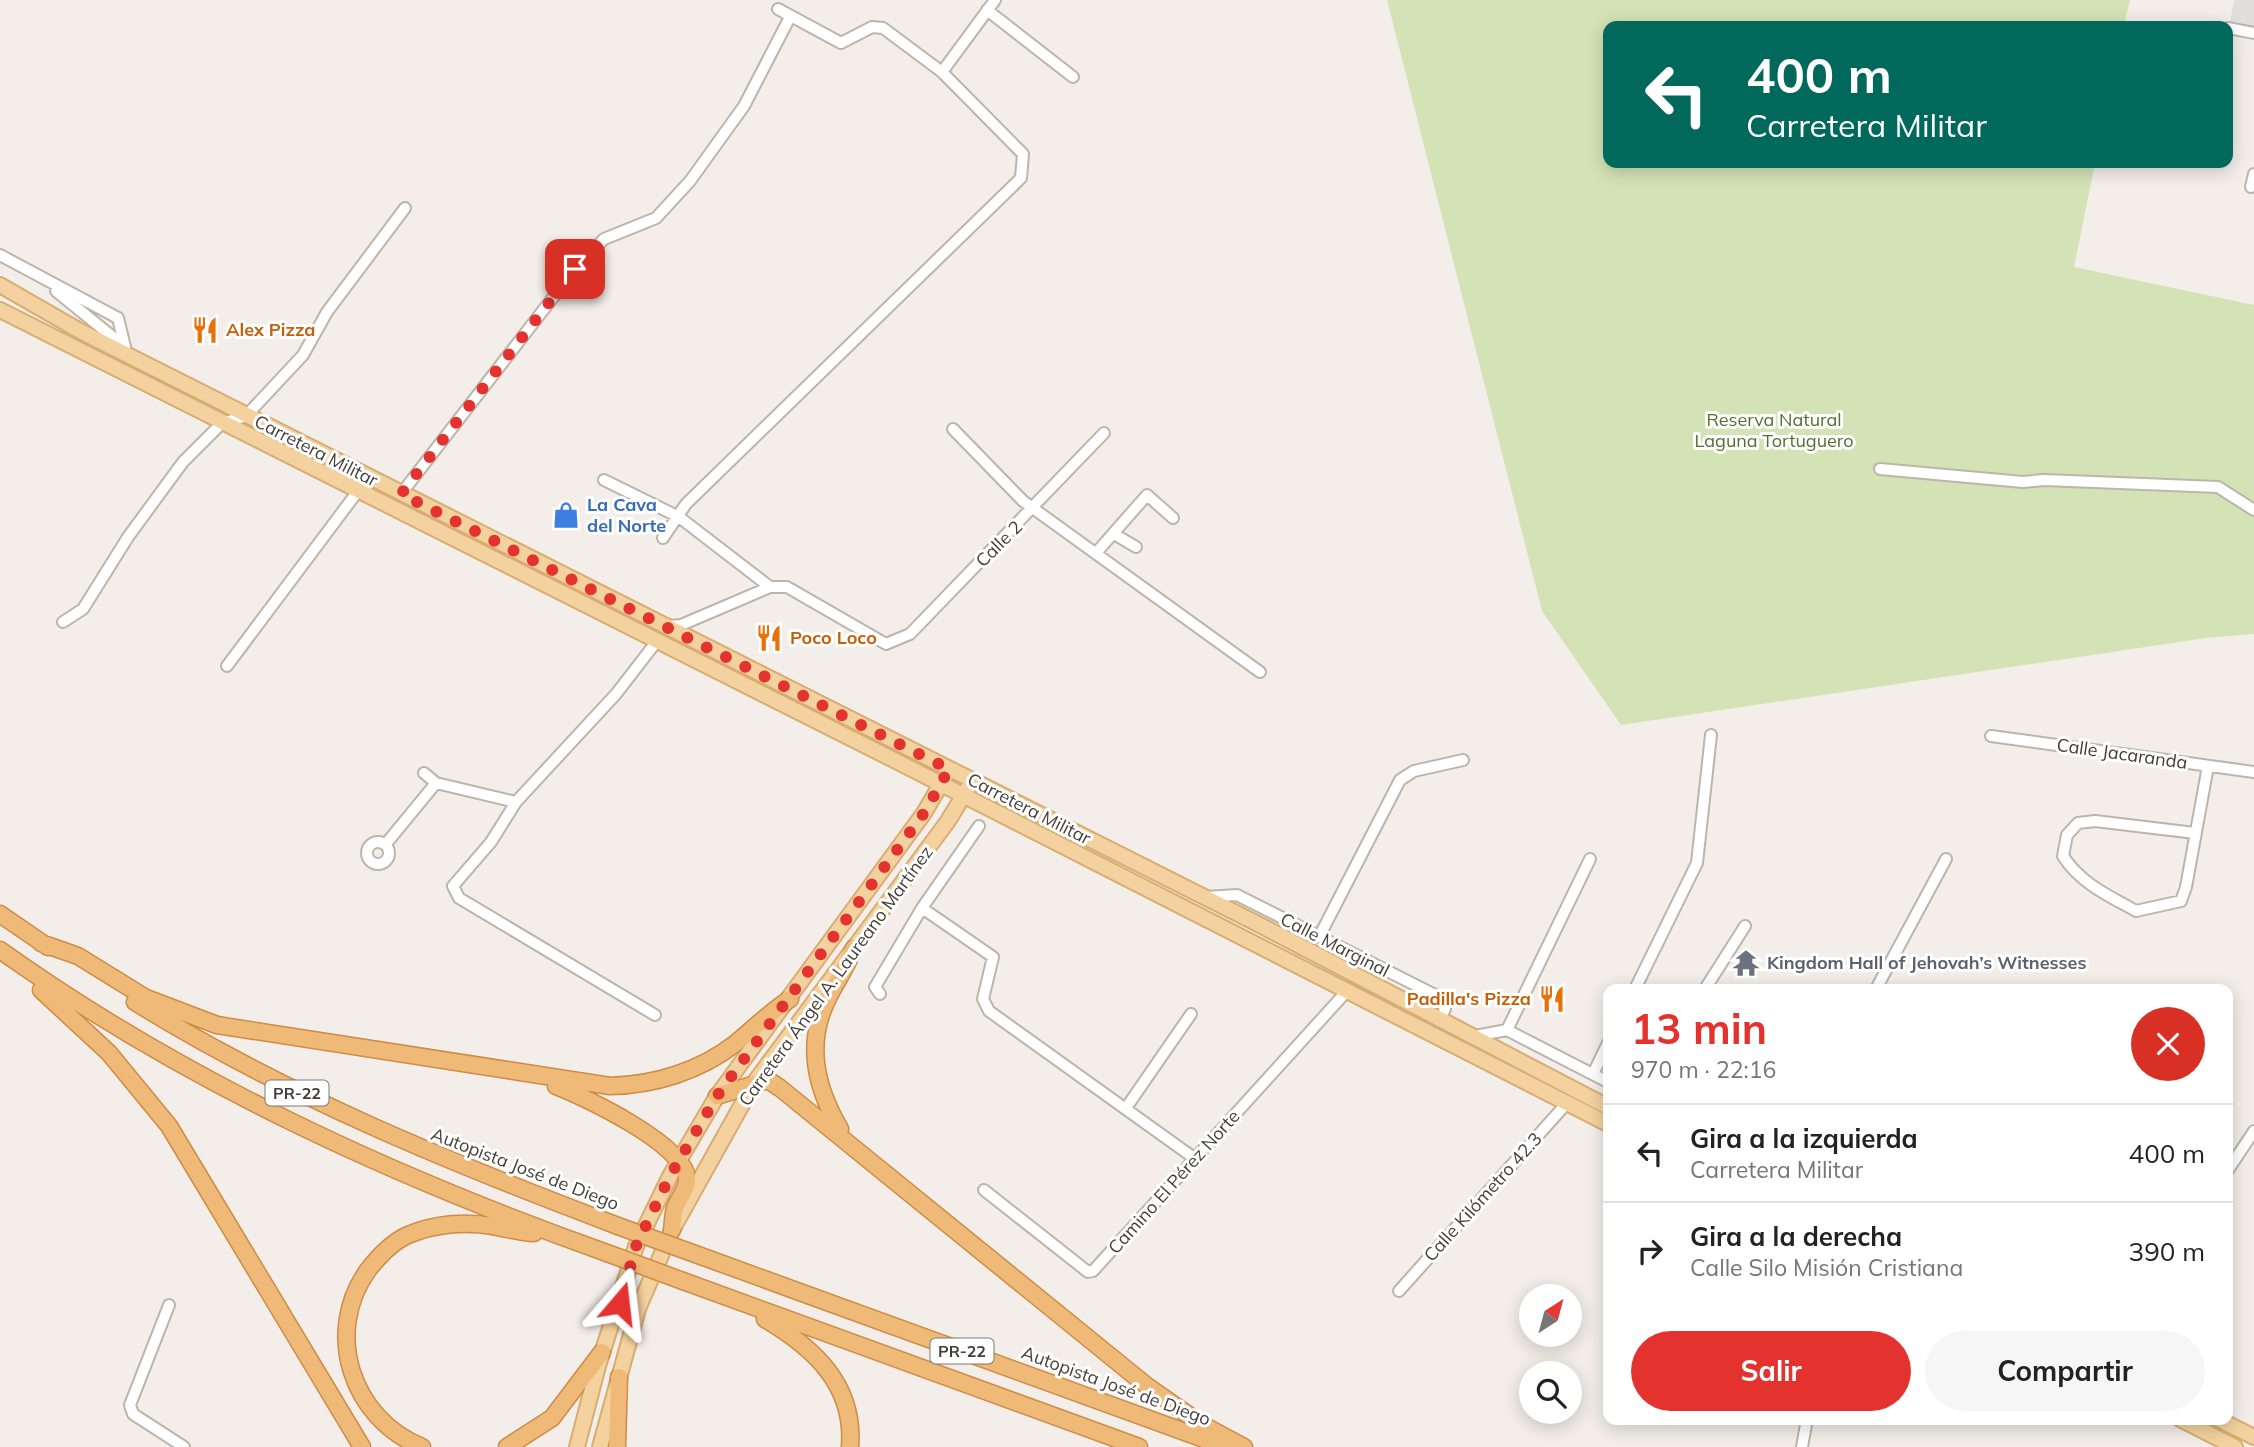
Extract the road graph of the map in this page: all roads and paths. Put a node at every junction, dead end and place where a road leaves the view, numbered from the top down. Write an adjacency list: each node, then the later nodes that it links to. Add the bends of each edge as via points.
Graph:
1 (995, 0): 3 (street)
2 (778, 9): 4 (street)
3 (988, 10): 7 (street); 8 (street)
4 (790, 17): 7 (street, via 841,43 872,27 883,29); 25 (street, via 744,106 690,181 656,218 604,239 575,269)
5 (2233, 29): 6 (street)
6 (2254, 33)
7 (942, 72): 28 (street, via 1023,154 1021,178 696,495)
8 (1073, 76)
9 (2254, 174): 10 (street)
10 (2251, 187)
11 (405, 208): 18 (street, via 327,313 303,355)
12 (0, 256): 13 (street)
13 (24, 268): 16 (street); 16 (street, via 118,318)
14 (0, 285): 17 (main road, Carretera Militar)
15 (0, 310): 19 (main road, Carretera Militar)
16 (125, 347): 17 (street)
17 (145, 365): 18 (main road, Carretera Militar)
18 (246, 416): 19 (street); 25 (main road, Carretera Militar)
19 (222, 423): 24 (main road, Carretera Militar); 35 (street, via 183,462 83,609)
20 (953, 429): 26 (street)
21 (1104, 433): 26 (street, Calle 2)
22 (1880, 469): 27 (street, via 2023,482 2218,487)
23 (604, 480): 28 (street)
24 (358, 491): 37 (main road, Carretera Militar); 38 (street)
25 (401, 494): 36 (main road, Carretera Militar)
26 (1034, 508): 33 (street); 34 (street, Calle 2, via 909,634 886,644 787,587)
27 (2254, 510)
28 (679, 517): 31 (street); 34 (street)
29 (1173, 518): 30 (street, via 1147,495)
30 (1114, 534): 32 (street); 33 (street)
31 (663, 538)
32 (1136, 547)
33 (1096, 553): 39 (street)
34 (770, 587): 36 (street, via 681,625)
35 (63, 622)
36 (661, 626): 44 (main road, Carretera Militar)
37 (657, 641): 49 (main road, Carretera Militar); 51 (street, via 616,694)
38 (227, 666)
39 (1260, 672)
40 (1711, 735): 65 (street, via 1697,863)
41 (1991, 736): 43 (street, Calle Jacaranda)
42 (1463, 760): 61 (street, via 1413,771 1400,780)
43 (2208, 766): 45 (street, Calle Jacaranda); 53 (street)
44 (949, 769): 47 (main road, Carretera Militar); 49 (main road, Carretera Ángel A. Laureano Martínez)
45 (2254, 772)
46 (424, 773): 48 (street)
47 (972, 780): 50 (main road, Carretera Ángel A. Laureano Martínez); 57 (main road, Carretera Militar)
48 (436, 783): 51 (street); 54 (street)
49 (941, 784): 50 (main road, Carretera Militar); 70 (main road, Carretera Ángel A. Laureano Martínez)
50 (963, 796): 63 (main road, Carretera Ángel A. Laureano Martínez); 68 (main road, Carretera Militar)
51 (516, 802): 72 (street, via 491,842 453,886 454,892)
52 (979, 826): 58 (street)
53 (2195, 833): 53 (street, via 2181,901 2156,908 2136,911 2098,890 2063,856 2067,835 2078,823)
54 (385, 845)
55 (1590, 859): 74 (street)
56 (1946, 859): 67 (street)
57 (1204, 897): 61 (street, Calle Marginal, via 1237,895); 73 (main road, Carretera Militar)
58 (922, 908): 69 (street, via 875,988); 84 (street, via 993,957 983,999 989,1011)
59 (0, 914): 62 (highway, Autopista José de Diego / PR-22)
60 (1745, 926): 66 (street)
61 (1320, 937): 73 (street, Calle Marginal, via 1439,997 1445,1009)
62 (41, 943): 78 (highway, via 78,956 146,998 218,1025); 112 (highway, Autopista José de Diego / PR-22, bridge, via 178,1029 282,1086 416,1147 618,1226)
63 (853, 948): 80 (main road, Carretera Ángel A. Laureano Martínez); 87 (highway, via 845,972 824,1005 815,1042 824,1100)
64 (4, 953): 93 (highway, PR-22, via 118,1027 233,1092 404,1174); 104 (highway, via 27,979 87,1029 154,1104)
65 (1637, 984)
66 (1708, 984)
67 (1879, 984)
68 (1347, 991): 82 (main road, Carretera Militar); 88 (street, Camino El Pérez Norte)
69 (880, 994)
70 (790, 999): 78 (highway, via 724,1052 662,1079 610,1086); 81 (main road, Carretera Ángel A. Laureano Martínez)
71 (1191, 1014): 84 (street)
72 (655, 1015)
73 (1438, 1021): 75 (main road, Carretera Militar)
74 (1507, 1030): 75 (street); 77 (street)
75 (1470, 1037): 83 (main road, Carretera Militar)
76 (1603, 1053): 77 (street)
77 (1593, 1074): 79 (street)
78 (535, 1076): 89 (highway, via 621,1117)
79 (1603, 1079)
80 (754, 1083): 81 (highway); 87 (highway, via 768,1080); 92 (main road, Carretera Ángel A. Laureano Martínez)
81 (717, 1096): 89 (main road, Carretera Ángel A. Laureano Martínez)
82 (1567, 1103): 85 (main road, Carretera Militar); 94 (street, Calle Kilómetro 42.3)
83 (1603, 1104)
84 (1126, 1108): 88 (street)
85 (1603, 1121)
86 (2254, 1131): 90 (street)
87 (845, 1137): 113 (highway, via 1147,1386)
88 (1195, 1158): 91 (street, Camino El Pérez Norte, via 1088,1272)
89 (679, 1162): 92 (highway, via 686,1184); 97 (main road, Carretera Ángel A. Laureano Martínez, via 636,1246)
90 (2233, 1162)
91 (984, 1190)
92 (671, 1230): 98 (main road, Carretera Ángel A. Laureano Martínez, via 638,1309)
93 (552, 1234): 95 (highway, PR-22, bridge); 105 (highway, via 475,1223 435,1227 391,1245 364,1277 348,1319 346,1345 354,1379 380,1421)
94 (1399, 1291)
95 (730, 1298): 110 (highway, via 800,1340 828,1367 845,1403); 111 (highway, PR-22)
96 (169, 1305): 103 (street, via 130,1405 133,1414)
97 (602, 1352): 106 (highway, via 552,1418); 107 (main road, Carretera Ángel A. Laureano Martínez)
98 (619, 1377): 108 (main road, Carretera Ángel A. Laureano Martínez); 109 (highway)
99 (1806, 1425): 114 (street)
100 (2192, 1425): 115 (main road)
101 (2230, 1425): 102 (main road)
102 (2254, 1437)
103 (184, 1447)
104 (362, 1447)
105 (422, 1447)
106 (507, 1447)
107 (577, 1447)
108 (600, 1447)
109 (617, 1447)
110 (850, 1447)
111 (1139, 1447)
112 (1226, 1447)
113 (1244, 1447)
114 (1802, 1447)
115 (2235, 1447)

